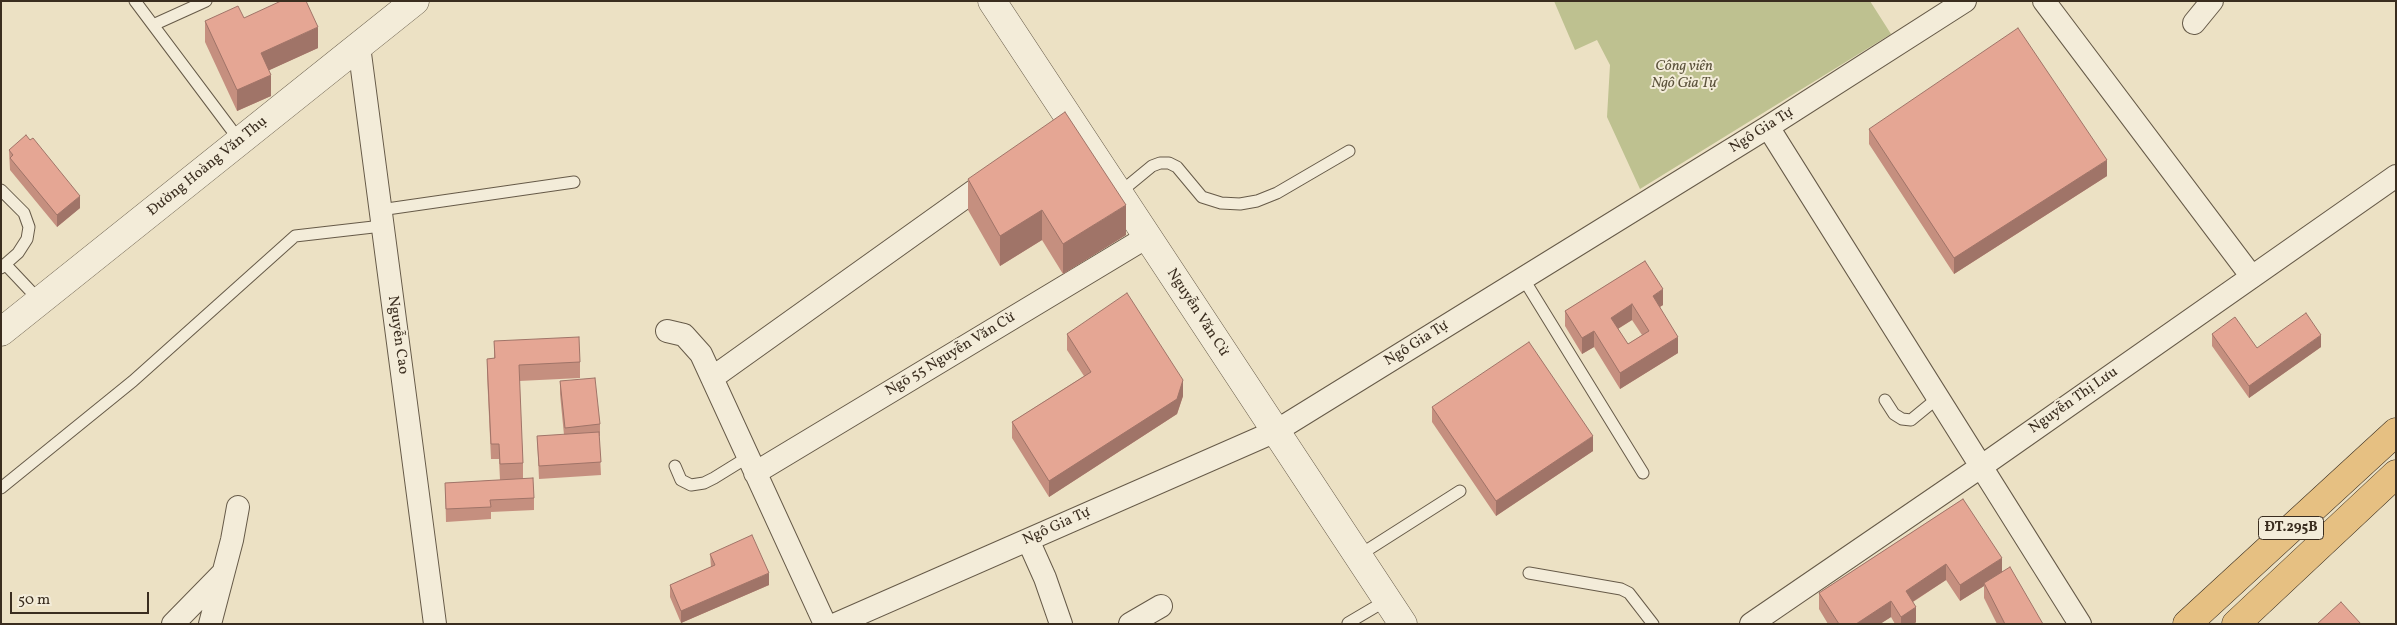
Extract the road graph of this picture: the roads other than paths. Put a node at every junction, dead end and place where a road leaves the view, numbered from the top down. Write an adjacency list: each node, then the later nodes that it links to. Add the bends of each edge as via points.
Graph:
1 (135, 1): 9 (lane)
2 (206, 1): 9 (lane)
3 (414, 1): 10 (street, Đường Hoàng Văn Thụ)
4 (992, 1): 18 (street, Nguyễn Văn Cừ, via 1062,126)
5 (1965, 1): 11 (street, Ngô Gia Tự)
6 (2044, 1): 22 (street)
7 (2212, 1): 8 (street)
8 (2194, 23)
9 (153, 25): 12 (lane)
10 (359, 46): 12 (street, Đường Hoàng Văn Thụ); 19 (street, Nguyễn Cao)
11 (1768, 127): 23 (street, Ngô Gia Tự); 28 (street)
12 (240, 141): 24 (street, Đường Hoàng Văn Thụ)
13 (1349, 151): 18 (lane, via 1277,193 1240,204 1221,203 1202,196 1177,167 1169,163 1152,166)
14 (1006, 168): 27 (street)
15 (2396, 176): 22 (street, Nguyễn Thị Lưu)
16 (574, 182): 19 (lane)
17 (1, 190): 21 (lane, via 24,213 29,227 27,239)
18 (1118, 194): 20 (street, Nguyễn Văn Cừ)
19 (381, 218): 37 (lane, via 295,236 133,381); 48 (street, Nguyễn Cao)
20 (1147, 237): 30 (street, Nguyễn Văn Cừ); 32 (street, Ngõ 55 Nguyễn Văn Cừ)
21 (4, 266): 24 (lane)
22 (2252, 277): 34 (street, Nguyễn Thị Lưu)
23 (1523, 278): 30 (street, Ngô Gia Tự); 35 (lane)
24 (40, 301): 26 (street, Đường Hoàng Văn Thụ)
25 (667, 331): 27 (street, via 684,335 694,345)
26 (1, 332)
27 (712, 378): 32 (street)
28 (1939, 397): 29 (lane, via 1911,420 1894,414); 34 (street)
29 (1885, 400)
30 (1276, 431): 40 (street, Ngô Gia Tự); 41 (street, Nguyễn Văn Cừ)
31 (2396, 432): 58 (main road, ĐT.295B)
32 (751, 465): 33 (lane, via 691,485 681,480); 49 (street)
33 (675, 466)
34 (1982, 466): 56 (street, Nguyễn Thị Lưu); 57 (street)
35 (1643, 473)
36 (2396, 474): 59 (main road, ĐT.295B)
37 (1, 488)
38 (1460, 491): 41 (lane)
39 (238, 507): 43 (street)
40 (1028, 540): 50 (street, Ngô Gia Tự); 51 (street)
41 (1358, 556): 44 (street, Nguyễn Văn Cừ)
42 (1528, 573): 55 (lane, via 1621,589 1629,593)
43 (222, 574): 46 (street); 47 (street)
44 (1387, 600): 53 (lane); 54 (street, Nguyễn Văn Cừ)
45 (1161, 606): 52 (street)
46 (173, 624)
47 (210, 624)
48 (435, 624)
49 (825, 624)
50 (836, 624)
51 (1061, 624)
52 (1130, 624)
53 (1348, 624)
54 (1403, 624)
55 (1652, 624)
56 (1751, 624)
57 (2080, 624)
58 (2187, 624)
59 (2236, 624)

